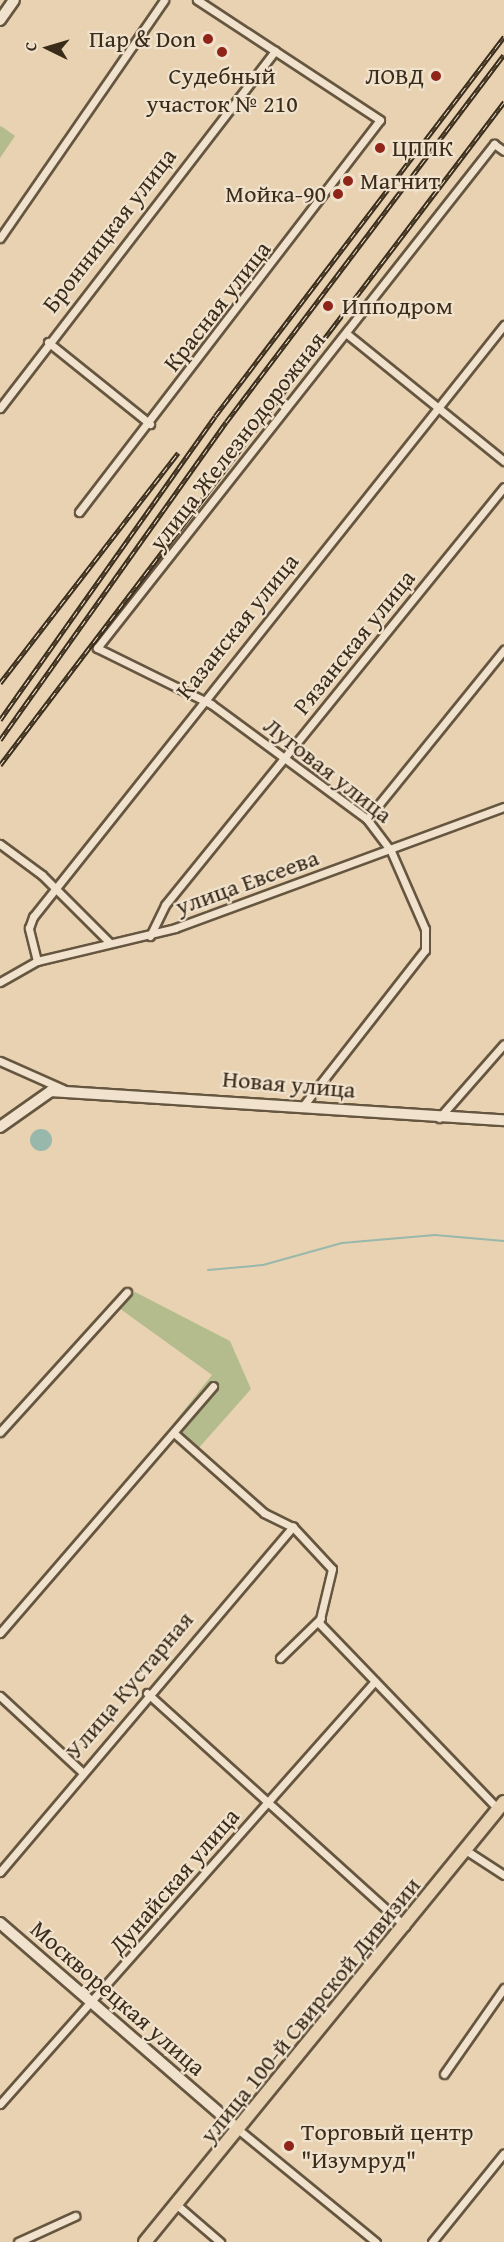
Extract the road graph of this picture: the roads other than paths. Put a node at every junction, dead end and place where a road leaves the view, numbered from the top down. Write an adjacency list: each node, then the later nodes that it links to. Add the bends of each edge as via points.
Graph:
1 (14, 0): 4 (street)
2 (164, 0): 7 (street)
3 (197, 0): 5 (street)
4 (0, 20)
5 (275, 51): 10 (street, Бронницкая улица); 13 (street, Красная улица, via 380,120)
6 (504, 151): 9 (street, улица Железнодорожная, via 494,144)
7 (0, 238)
8 (504, 325): 11 (street, Казанская улица)
9 (347, 333): 11 (street, via 430,403); 17 (street, улица Железнодорожная)
10 (48, 342): 12 (street, Бронницкая улица); 13 (street)
11 (439, 404): 14 (street); 19 (street, Казанская улица)
12 (0, 408)
13 (150, 424): 16 (street, Красная улица)
14 (504, 461)
15 (504, 487): 20 (street, Рязанская улица)
16 (79, 512)
17 (97, 648): 19 (street, Луговая улица)
18 (504, 650): 22 (street)
19 (200, 702): 20 (street, Луговая улица, via 211,704); 25 (street, Казанская улица)
20 (284, 758): 22 (street, Луговая улица); 26 (street, Рязанская улица, via 161,910)
21 (504, 807): 24 (street, улица Евсеева)
22 (367, 819): 24 (street, Луговая улица)
23 (0, 844): 25 (street)
24 (391, 851): 26 (street, улица Евсеева); 33 (street, Луговая улица, via 425,929 425,950)
25 (58, 890): 27 (street); 28 (street, Казанская улица, via 29,925)
26 (150, 936): 27 (street, улица Евсеева)
27 (110, 943): 28 (street, улица Евсеева)
28 (37, 961): 29 (street, улица Евсеева)
29 (0, 982)
30 (504, 1044): 34 (street)
31 (0, 1061): 32 (street)
32 (71, 1092): 33 (street, Новая улица); 36 (street, Новая улица, via 46,1093)
33 (303, 1106): 34 (street, Новая улица)
34 (439, 1118): 35 (street, Новая улица)
35 (504, 1120)
36 (0, 1127)
37 (127, 1292): 39 (street)
38 (213, 1386): 40 (street)
39 (0, 1432)
40 (174, 1433): 41 (street, via 264,1512); 43 (street)
41 (292, 1527): 42 (street, via 332,1569); 46 (street, Улица Кустарная)
42 (321, 1618): 44 (street); 45 (street)
43 (0, 1633)
44 (279, 1658)
45 (375, 1681): 49 (street, Дунайская улица); 50 (street)
46 (147, 1693): 48 (street, Улица Кустарная); 49 (street)
47 (0, 1696): 48 (street)
48 (81, 1771): 52 (street, Улица Кустарная)
49 (270, 1801): 55 (street); 57 (street, Дунайская улица)
50 (501, 1806): 51 (main road, улица 100-й Свирской Дивизии)
51 (467, 1851): 53 (street); 55 (main road, улица 100-й Свирской Дивизии)
52 (0, 1872)
53 (504, 1875)
54 (0, 1923): 57 (street, Москворецкая улица)
55 (405, 1926): 60 (main road, улица 100-й Свирской Дивизии)
56 (504, 1988): 58 (street)
57 (94, 2003): 59 (street, Дунайская улица); 60 (street, Москворецкая улица)
58 (444, 2074)
59 (0, 2104)
60 (239, 2130): 62 (main road, улица 100-й Свирской Дивизии); 67 (street, Москворецкая улица)
61 (504, 2153): 68 (street)
62 (177, 2205): 65 (main road, улица 100-й Свирской Дивизии); 66 (street)
63 (75, 2216): 64 (street)
64 (18, 2242)
65 (145, 2242)
66 (220, 2242)
67 (376, 2242)
68 (432, 2242)

